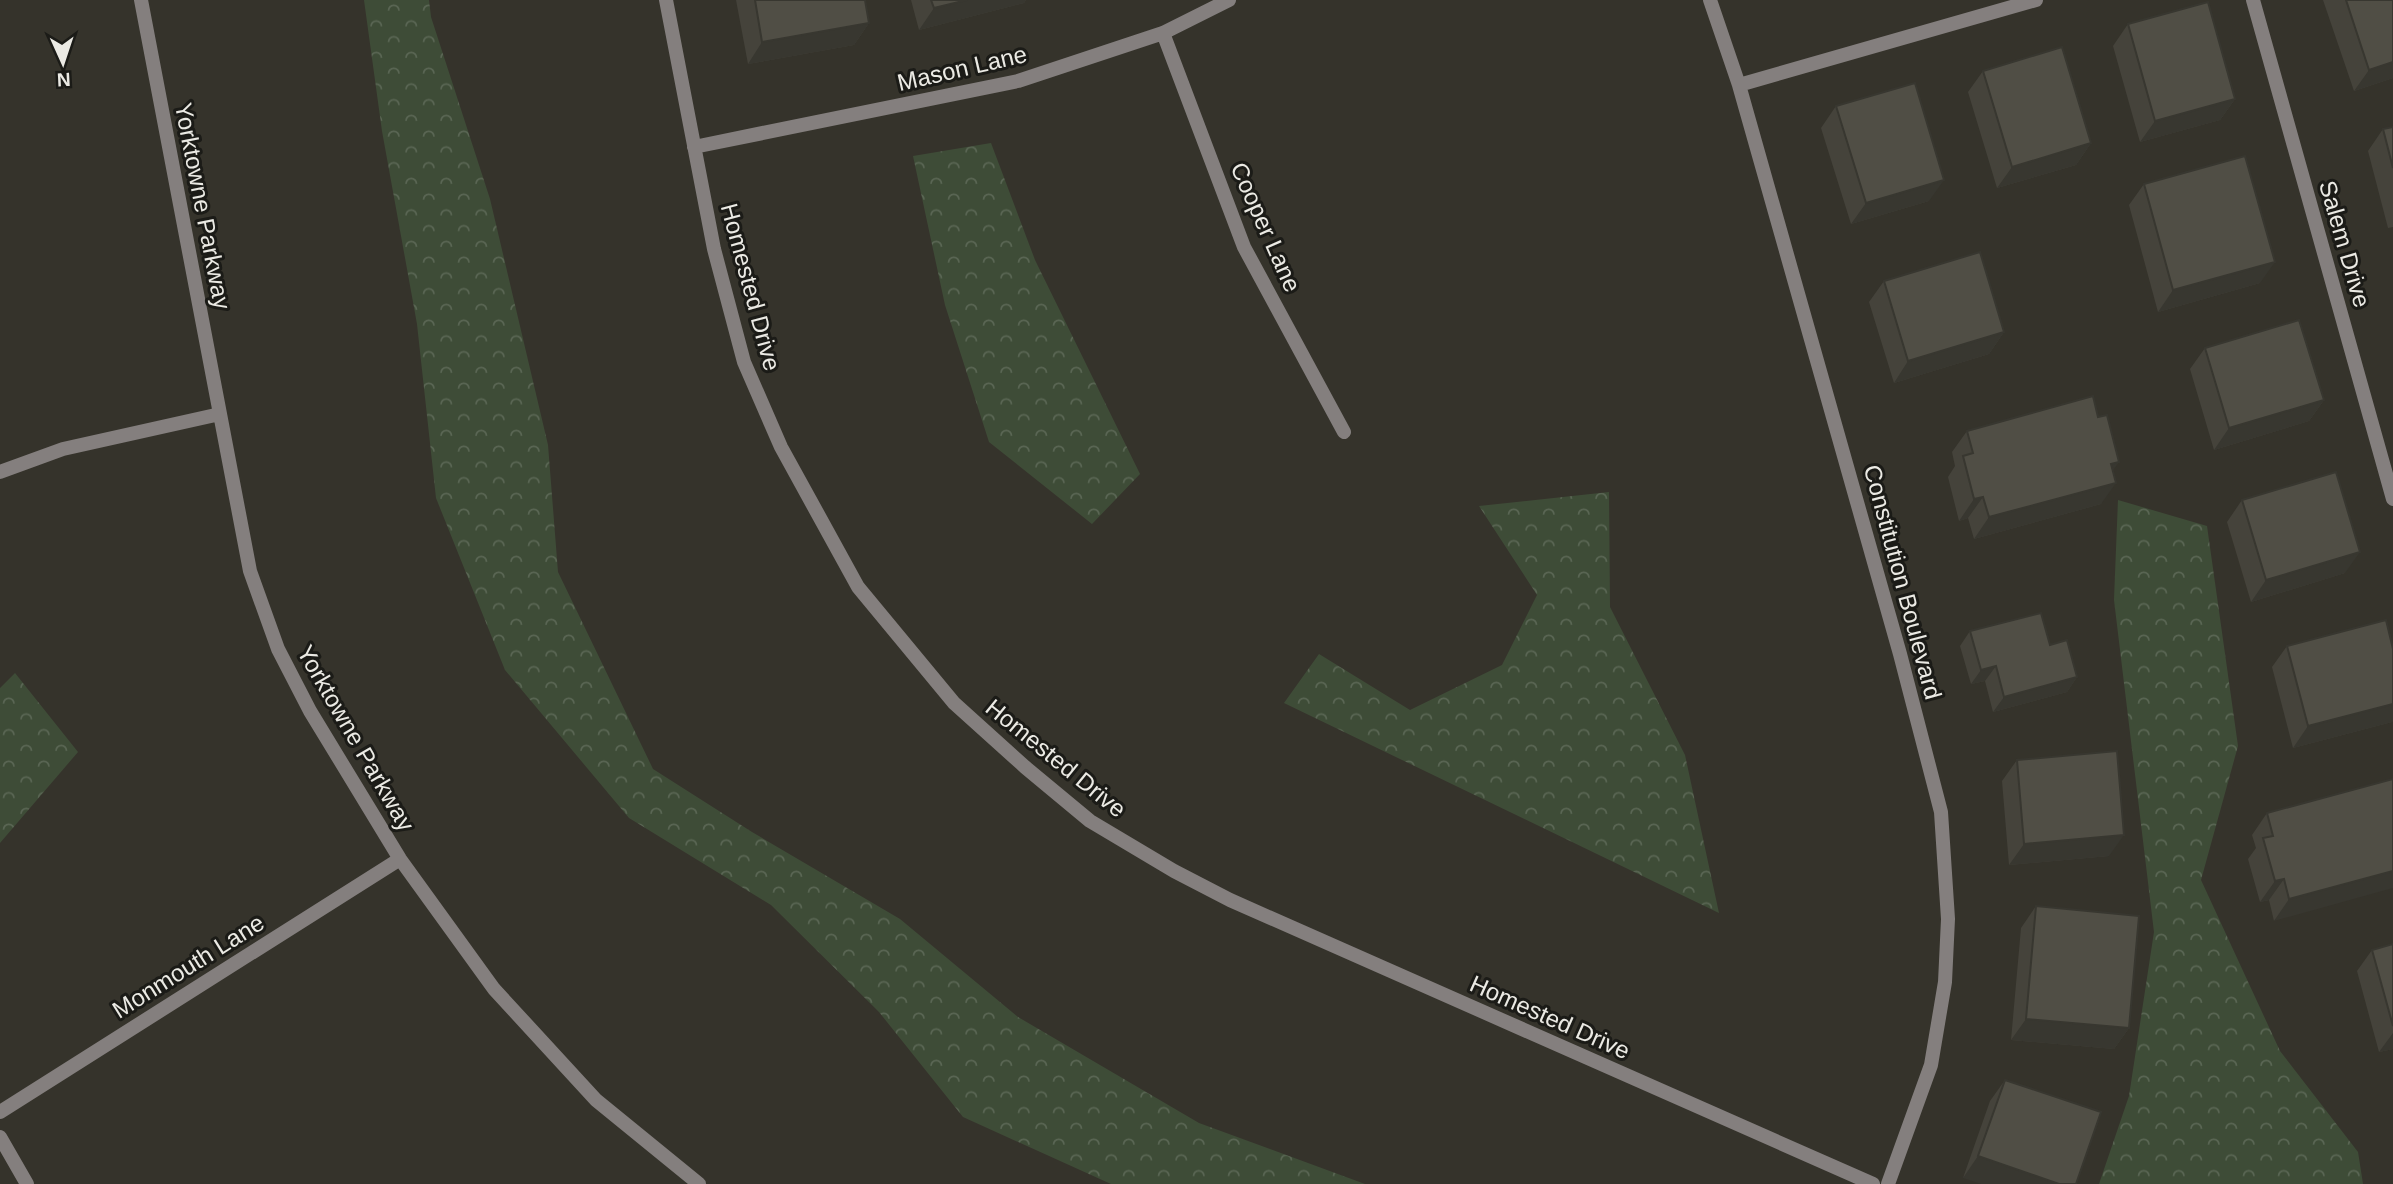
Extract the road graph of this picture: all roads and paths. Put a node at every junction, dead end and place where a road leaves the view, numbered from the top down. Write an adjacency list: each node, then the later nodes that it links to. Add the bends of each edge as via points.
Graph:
1 (141, 0): 10 (street, Yorktowne Parkway)
2 (666, 0): 9 (street, Homested Drive)
3 (1229, 0): 7 (street, Mason Lane)
4 (1710, 0): 8 (street, Constitution Boulevard)
5 (2036, 0): 8 (street)
6 (2253, 0): 13 (street, Salem Drive)
7 (1163, 33): 9 (street, Mason Lane, via 1018,81); 11 (street, Cooper Lane, via 1244,247)
8 (1739, 85): 20 (street, Constitution Boulevard, via 1941,812 1948,919 1945,982 1931,1065)
9 (694, 147): 19 (street, Homested Drive, via 714,249 744,362 781,447 858,587 954,703 1026,767 1090,821 1230,900)
10 (220, 414): 12 (street, via 63,449); 14 (street, Yorktowne Parkway, via 250,571 278,649)
11 (1344, 432)
12 (0, 472)
13 (2393, 499)
14 (400, 859): 15 (street, Monmouth Lane); 18 (street, Yorktowne Parkway, via 503,999 596,1100)
15 (0, 1112)
16 (0, 1137): 17 (street)
17 (27, 1184)
18 (699, 1184)
19 (1873, 1184)
20 (1888, 1184)

